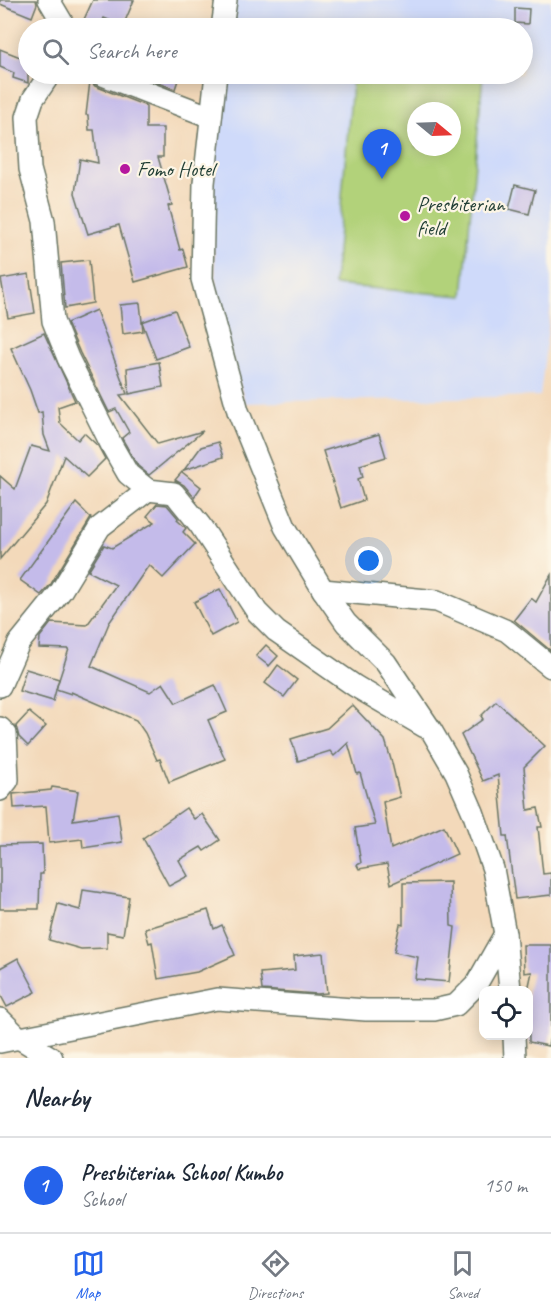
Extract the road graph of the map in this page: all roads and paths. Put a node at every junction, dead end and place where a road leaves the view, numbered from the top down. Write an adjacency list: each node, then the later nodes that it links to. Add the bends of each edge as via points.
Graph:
1 (49, 0): 3 (street)
2 (226, 0): 4 (street)
3 (60, 18)
4 (223, 18)
5 (43, 84): 9 (street, via 27,117 30,168 44,222 53,321 112,446 128,474)
6 (126, 84): 8 (street)
7 (215, 84): 8 (street)
8 (211, 117): 10 (street, via 204,183 202,279 238,411 285,527)
9 (148, 490): 12 (street, via 100,527 61,591 19,643); 14 (street, via 174,493 200,525 257,612 276,631 355,686)
10 (323, 590): 11 (street, via 437,600 507,631); 14 (street, via 346,623 386,663)
11 (551, 667)
12 (0, 686)
13 (0, 728): 15 (street, via 6,734 8,780)
14 (431, 730): 16 (street, via 473,812 493,869)
15 (0, 790)
16 (504, 934): 17 (street); 19 (street, via 476,984 456,1005 434,1010 366,1010 217,999)
17 (510, 986)
18 (0, 1019): 19 (street)
19 (10, 1040): 21 (street)
20 (514, 1040): 22 (street)
21 (52, 1058)
22 (515, 1058)

